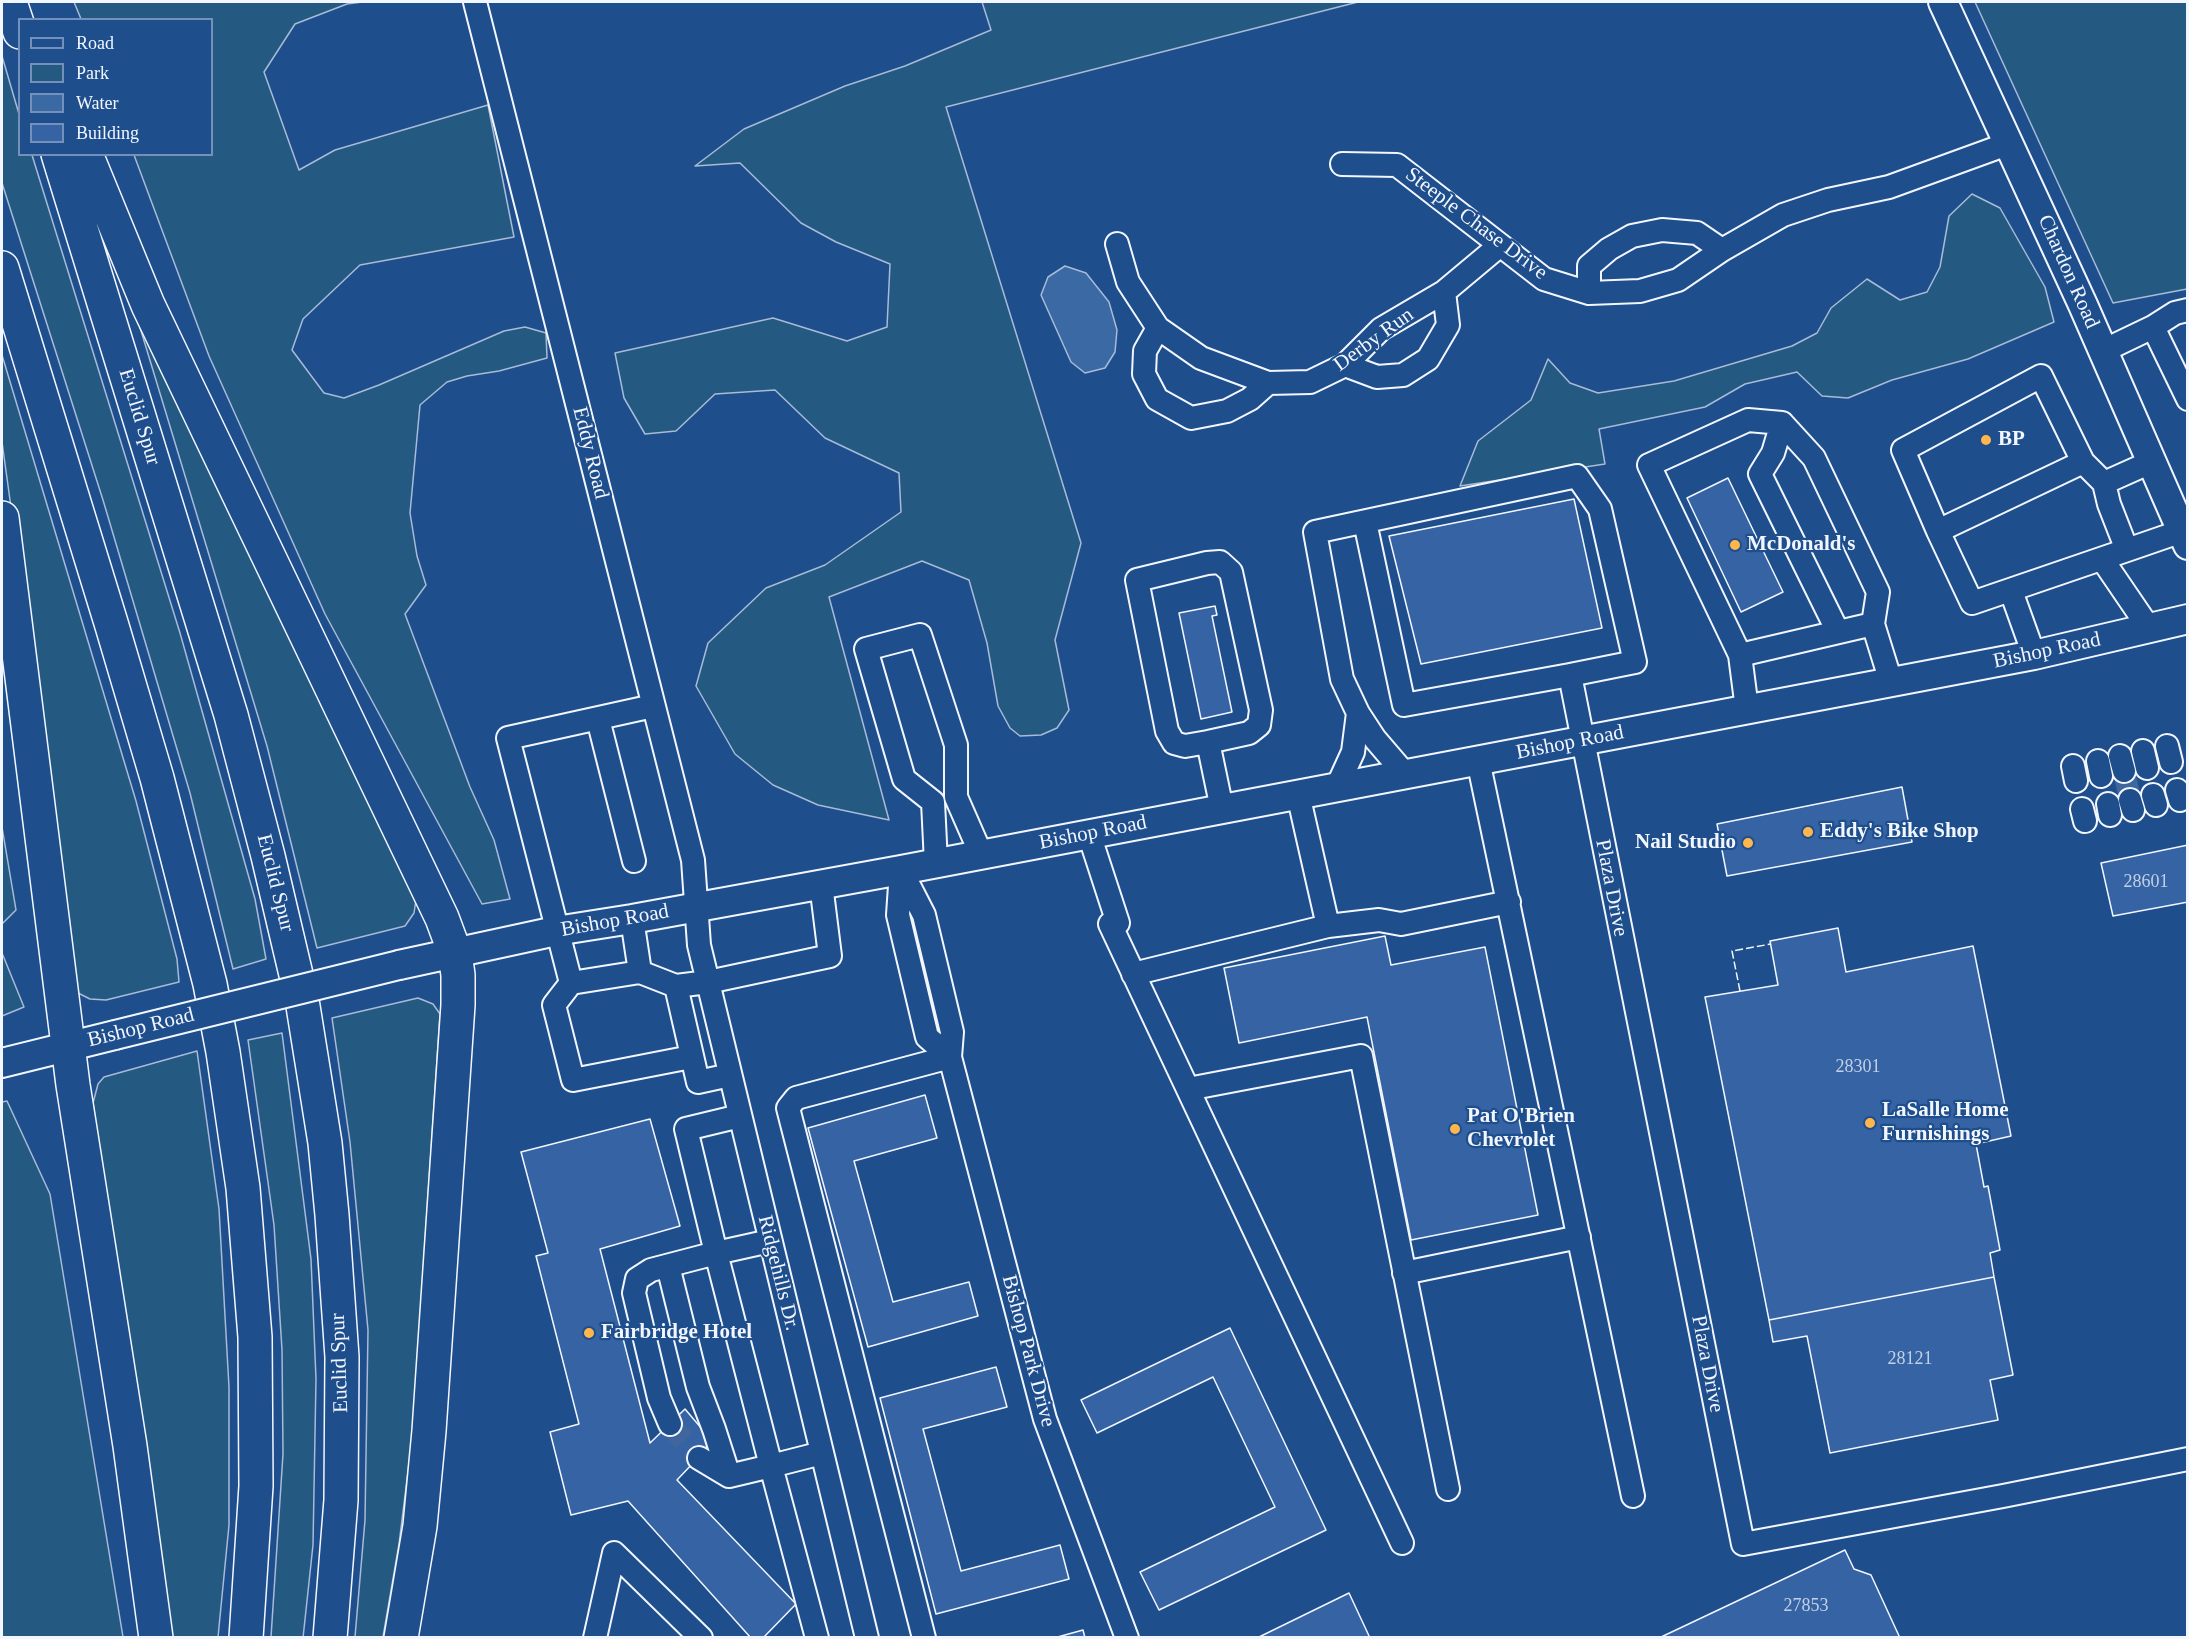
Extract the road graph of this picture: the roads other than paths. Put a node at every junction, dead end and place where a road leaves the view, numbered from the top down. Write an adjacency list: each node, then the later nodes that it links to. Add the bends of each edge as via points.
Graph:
1 (10, 2): 6 (highway)
2 (33, 2): 5 (highway)
3 (475, 2): 43 (street, Eddy Road)
4 (1943, 2): 7 (main road, Chardon Road)
5 (37, 18)
6 (18, 26)
7 (2010, 143): 13 (street, Steeple Chase Drive, via 1888,187 1783,215); 20 (main road, Chardon Road)
8 (59, 156): 96 (highway, Euclid Spur, via 231,715 302,1000 325,1143 342,1357 341,1500)
9 (87, 156): 67 (highway, via 148,305 442,918)
10 (1342, 164): 12 (street, Steeple Chase Drive, via 1397,165)
11 (1117, 244): 19 (street, Derby Run, via 1128,282)
12 (1499, 246): 15 (street, Derby Run); 16 (street, Steeple Chase Drive, via 1544,279)
13 (1722, 250): 16 (street, Steeple Chase Drive, via 1678,280 1640,291); 16 (street, via 1697,233 1662,230 1632,236 1589,266)
14 (2, 268): 95 (highway, via 160,789 210,984 223,1052 243,1188 255,1337 256,1486)
15 (1444, 292): 21 (street, Derby Run, via 1381,329); 21 (street, via 1448,325 1428,358 1403,375 1377,377)
16 (1588, 292)
17 (2187, 310): 18 (street)
18 (2153, 327): 20 (street); 23 (street)
19 (1158, 328): 22 (street, Derby Run, via 1201,358); 22 (street, via 1145,351 1144,374 1157,399 1191,418 1227,411 1250,399)
20 (2103, 351): 26 (main road, Chardon Road)
21 (1345, 364): 22 (street, Derby Run, via 1310,382)
22 (1268, 383)
23 (2187, 399)
24 (1782, 423): 36 (street, via 1814,458 1878,592); 38 (street, via 1773,453 1760,474); 39 (street, via 1748,420 1648,465)
25 (2083, 462): 27 (street); 30 (street); 30 (street, via 2041,376 1903,450)
26 (2151, 462): 27 (street); 31 (main road, Chardon Road)
27 (2104, 483): 32 (street)
28 (2, 519): 73 (highway)
29 (1365, 522): 41 (street, via 1404,705); 41 (street, via 1577,476 1600,509 1635,662); 45 (street, via 1316,532 1342,679)
30 (1938, 531): 34 (street, via 1972,603)
31 (2185, 538): 32 (street)
32 (2127, 550): 33 (street)
33 (2102, 559): 34 (street); 37 (street)
34 (2011, 591): 40 (street)
35 (2187, 619): 37 (main road, Bishop Road)
36 (1873, 624): 38 (street); 42 (street)
37 (2150, 628): 40 (main road, Bishop Road)
38 (1838, 632): 39 (street)
39 (1740, 655): 44 (street)
40 (2034, 655): 42 (main road, Bishop Road)
41 (1570, 675): 47 (street)
42 (1891, 682): 44 (main road, Bishop Road)
43 (654, 706): 46 (street); 63 (street, Eddy Road, via 693,860)
44 (1747, 709): 47 (main road, Bishop Road)
45 (1358, 713): 50 (street); 51 (street, via 1353,752)
46 (598, 719): 58 (street); 66 (street, via 508,738)
47 (1582, 741): 49 (main road, Bishop Road); 88 (street, Plaza Drive, via 1743,1544)
48 (1208, 742): 48 (street, via 1249,733 1259,725 1261,710 1232,572 1220,562 1137,580 1167,731 1174,743 1185,746); 55 (street)
49 (1478, 760): 50 (main road, Bishop Road); 62 (street)
50 (1405, 774): 51 (main road, Bishop Road)
51 (1337, 788): 52 (main road, Bishop Road)
52 (1298, 794): 55 (main road, Bishop Road); 65 (street)
53 (956, 797): 54 (street); 54 (street, via 956,745 920,635 866,649 904,779); 57 (street)
54 (933, 802): 59 (street)
55 (1222, 809): 56 (main road, Bishop Road)
56 (1089, 834): 57 (main road, Bishop Road); 69 (street, via 1114,924)
57 (981, 854): 59 (main road, Bishop Road)
58 (634, 861)
59 (936, 863): 60 (main road, Bishop Road)
60 (901, 870): 61 (main road, Bishop Road); 75 (street, via 898,915 927,1037)
61 (821, 884): 63 (main road, Bishop Road); 70 (street, via 830,956)
62 (1509, 902): 65 (street, via 1401,924 1379,920); 80 (street)
63 (694, 907): 64 (main road, Bishop Road); 70 (street, Ridgehills Dr.)
64 (632, 919): 66 (main road, Bishop Road); 68 (street)
65 (1328, 926): 69 (street)
66 (556, 931): 67 (main road, Bishop Road); 71 (street)
67 (455, 953): 73 (main road, Bishop Road, bridge); 97 (highway, via 458,1005 429,1431 420,1526)
68 (640, 972): 71 (street); 72 (street)
69 (1133, 974): 78 (street)
70 (708, 982): 72 (street); 77 (street, Ridgehills Dr.)
71 (571, 983): 74 (street, via 554,1005 573,1080)
72 (676, 986): 74 (street)
73 (67, 1046): 76 (main road, Bishop Road); 94 (highway)
74 (691, 1057): 77 (street, via 698,1082)
75 (950, 1057): 102 (street, via 796,1098 788,1107); 103 (street, Bishop Park Drive, via 1045,1419)
76 (2, 1063)
77 (730, 1075): 79 (street, Ridgehills Dr.)
78 (1188, 1089): 84 (street, via 1361,1056); 93 (street)
79 (740, 1116): 81 (street, Ridgehills Dr.); 82 (street, via 686,1128)
80 (1579, 1237): 84 (street); 92 (street)
81 (770, 1241): 82 (street); 86 (street, Ridgehills Dr.)
82 (716, 1253): 83 (street); 89 (street)
83 (668, 1266): 85 (street, via 651,1270 637,1280 634,1293 659,1398); 90 (street, via 698,1387)
84 (1404, 1273): 91 (street)
85 (670, 1424)
86 (822, 1453): 89 (street); 101 (street, Ridgehills Dr.)
87 (699, 1458): 90 (street)
88 (2187, 1459)
89 (771, 1466): 90 (street); 100 (street)
90 (729, 1476)
91 (1448, 1489)
92 (1633, 1496)
93 (1402, 1543)
94 (156, 1638)
95 (246, 1638)
96 (330, 1638)
97 (401, 1638)
98 (595, 1638): 99 (street, via 614,1553)
99 (701, 1638)
100 (817, 1638)
101 (867, 1638)
102 (924, 1638)
103 (1127, 1638)

